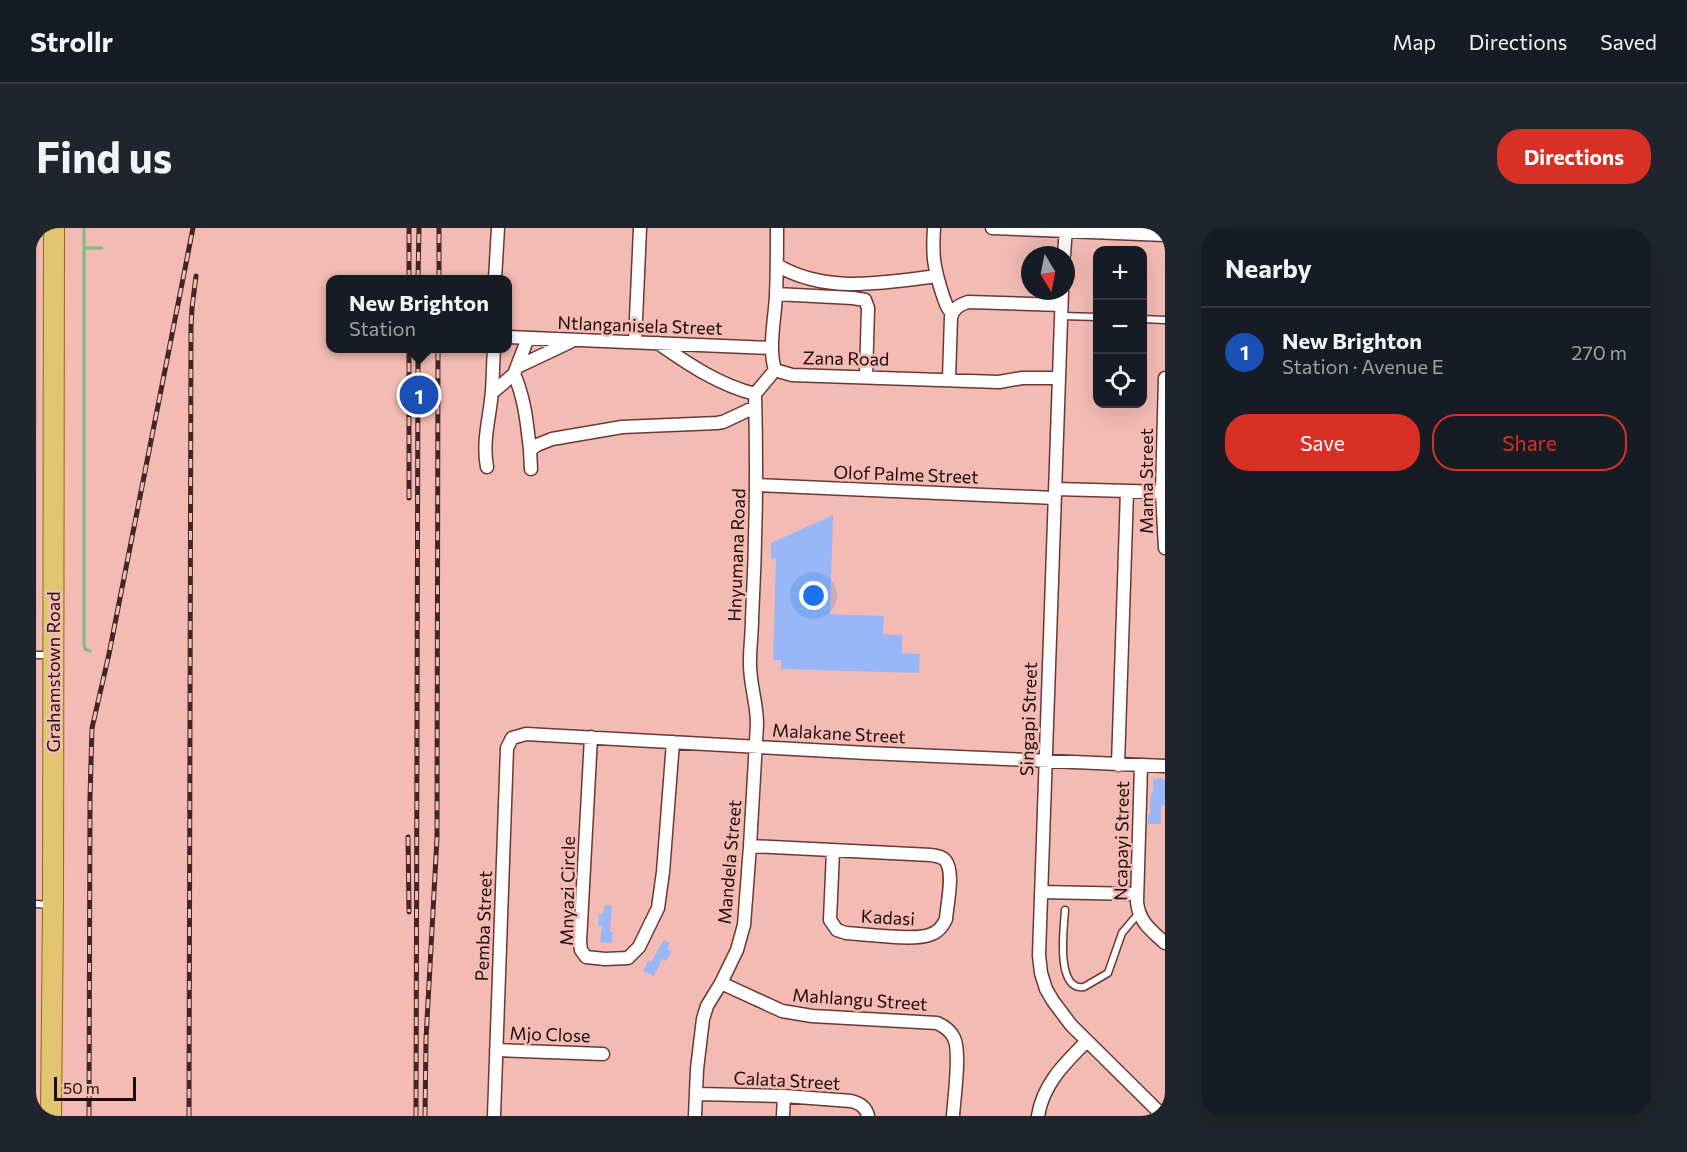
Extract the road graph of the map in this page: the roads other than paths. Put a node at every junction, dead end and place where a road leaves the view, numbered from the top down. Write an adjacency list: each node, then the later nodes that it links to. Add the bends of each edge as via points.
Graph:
1 (54, 228): 46 (main road, Grahamstown Road)
2 (498, 228): 11 (street)
3 (640, 228): 25 (street)
4 (777, 228): 10 (street)
5 (934, 228): 12 (street)
6 (992, 228): 7 (street)
7 (1066, 229): 8 (street); 9 (street)
8 (1165, 235)
9 (1065, 246)
10 (777, 265): 13 (street); 14 (street)
11 (495, 275)
12 (936, 276): 13 (street, via 875,284); 18 (street, via 946,307)
13 (803, 278): 15 (street)
14 (776, 294): 15 (street); 27 (street)
15 (791, 295): 31 (street, via 865,300)
16 (1062, 300): 17 (street, Singapi Street)
17 (1061, 310): 18 (street, via 968,302); 19 (lane); 32 (street, Singapi Street)
18 (952, 313): 34 (street)
19 (1093, 316)
20 (1147, 319): 21 (lane)
21 (1165, 320)
22 (512, 337): 23 (street, Ntlanganisela Street)
23 (528, 338): 24 (street, Ntlanganisela Street); 29 (street)
24 (573, 340): 25 (street, Ntlanganisela Street); 29 (street)
25 (635, 342): 26 (street, Ntlanganisela Street)
26 (657, 343): 27 (street, Ntlanganisela Street); 36 (street, via 694,368)
27 (772, 348): 30 (street)
28 (494, 353): 35 (street)
29 (516, 370): 35 (street); 38 (street)
30 (775, 370): 31 (street, Zana Road, via 792,375); 36 (street)
31 (866, 377): 34 (street, Zana Road)
32 (1059, 378): 34 (street, Zana Road, via 999,382); 44 (street, Singapi Street)
33 (1165, 378): 43 (street, Mama Street)
34 (949, 379)
35 (492, 393): 39 (street, via 486,428)
36 (755, 394): 37 (street, Hnyumana Road)
37 (755, 407): 38 (street, via 723,422 622,427 552,438); 41 (street, Hnyumana Road)
38 (530, 450): 40 (street)
39 (487, 467)
40 (531, 469)
41 (756, 485): 44 (street, Olof Palme Street); 50 (street, Hnyumana Road, via 750,662 757,713)
42 (1127, 491): 43 (street, Olof Palme Street); 44 (street, Olof Palme Street); 52 (street)
43 (1163, 492): 45 (street, Mama Street)
44 (1055, 494): 51 (street, Singapi Street)
45 (1165, 548)
46 (45, 655): 59 (main road, Grahamstown Road)
47 (591, 737): 48 (street, Malakane Street, via 526,734); 49 (street, Malakane Street); 49 (street, Mnyazi Circle, via 580,942 586,957 605,959 628,958 633,954 658,908)
48 (512, 738): 65 (street, Pemba Street, via 507,748)
49 (673, 742): 50 (street, Malakane Street)
50 (755, 747): 51 (street, Malakane Street); 55 (street, Mandela Street)
51 (1045, 762): 52 (street, Malakane Street); 57 (street, Singapi Street)
52 (1118, 765): 53 (street, Malakane Street)
53 (1141, 766): 54 (street, Malakane Street); 58 (street, Ncapayi Street)
54 (1165, 766)
55 (750, 846): 56 (street, Kadasi); 63 (street, Mandela Street, via 744,925)
56 (833, 851): 56 (street, Kadasi, via 830,920 837,930 923,937 944,924 950,873 941,857)
57 (1041, 892): 58 (street); 64 (street, Singapi Street, via 1039,954 1044,981 1053,1001)
58 (1137, 894): 61 (street, Ncapayi Street)
59 (45, 904): 69 (main road, Grahamstown Road)
60 (1065, 910): 61 (lane, via 1063,964 1072,985 1080,988 1108,973 1122,933)
61 (1138, 914): 62 (street, Ncapayi Street)
62 (1165, 943)
63 (721, 984): 67 (street, Mandela Street, via 703,1019); 74 (street, Mahlangu Street, via 782,1011 944,1026 953,1036 957,1050)
64 (1087, 1041): 75 (street, via 1049,1085); 76 (street, Singapi Street)
65 (496, 1050): 66 (street, Mjo Close); 70 (street, Pemba Street)
66 (603, 1054)
67 (697, 1094): 68 (street, Calata Street); 71 (street, Mandela Street)
68 (784, 1096): 72 (street); 73 (street, Calata Street, via 859,1102)
69 (51, 1116)
70 (494, 1116)
71 (695, 1116)
72 (783, 1116)
73 (868, 1116)
74 (953, 1116)
75 (1038, 1116)
76 (1164, 1116)

